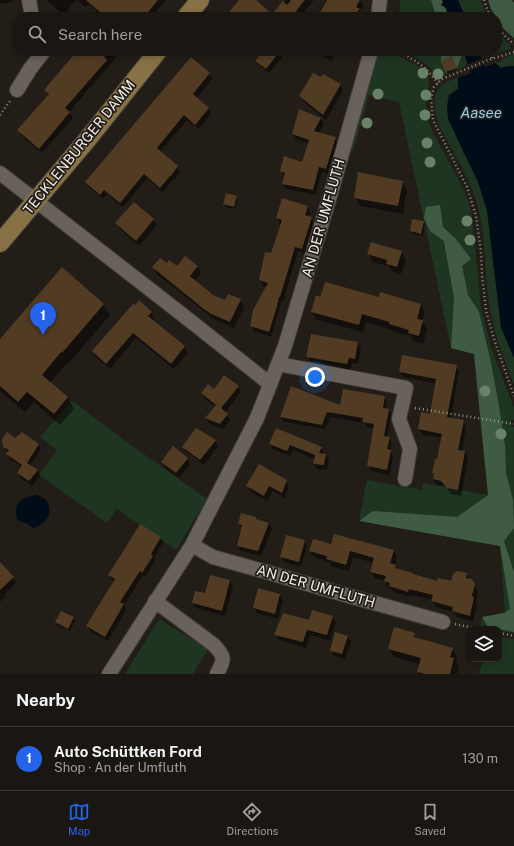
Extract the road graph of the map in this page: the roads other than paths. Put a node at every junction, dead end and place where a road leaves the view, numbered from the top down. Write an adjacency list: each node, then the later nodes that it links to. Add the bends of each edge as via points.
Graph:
1 (29, 0): 4 (street)
2 (200, 0): 5 (main road)
3 (380, 0): 6 (street)
4 (31, 12)
5 (190, 12)
6 (379, 12)
7 (40, 56): 10 (street)
8 (154, 56): 12 (main road, TECKLENBURGER DAMM)
9 (370, 56): 14 (street, AN DER UMFLUTH, via 305,282)
10 (17, 90)
11 (0, 173): 12 (street)
12 (35, 201): 13 (main road, TECKLENBURGER DAMM); 15 (street)
13 (0, 243)
14 (278, 364): 15 (street, AN DER UMFLUTH); 16 (street, via 406,388 399,420 410,449)
15 (270, 384): 17 (street, AN DER UMFLUTH, via 256,418)
16 (405, 480)
17 (192, 545): 18 (street, AN DER UMFLUTH); 19 (street, AN DER UMFLUTH, via 212,556)
18 (155, 601): 20 (street, AN DER UMFLUTH); 21 (street, via 214,645 222,654 223,660)
19 (443, 622)
20 (109, 674)
21 (217, 674)

